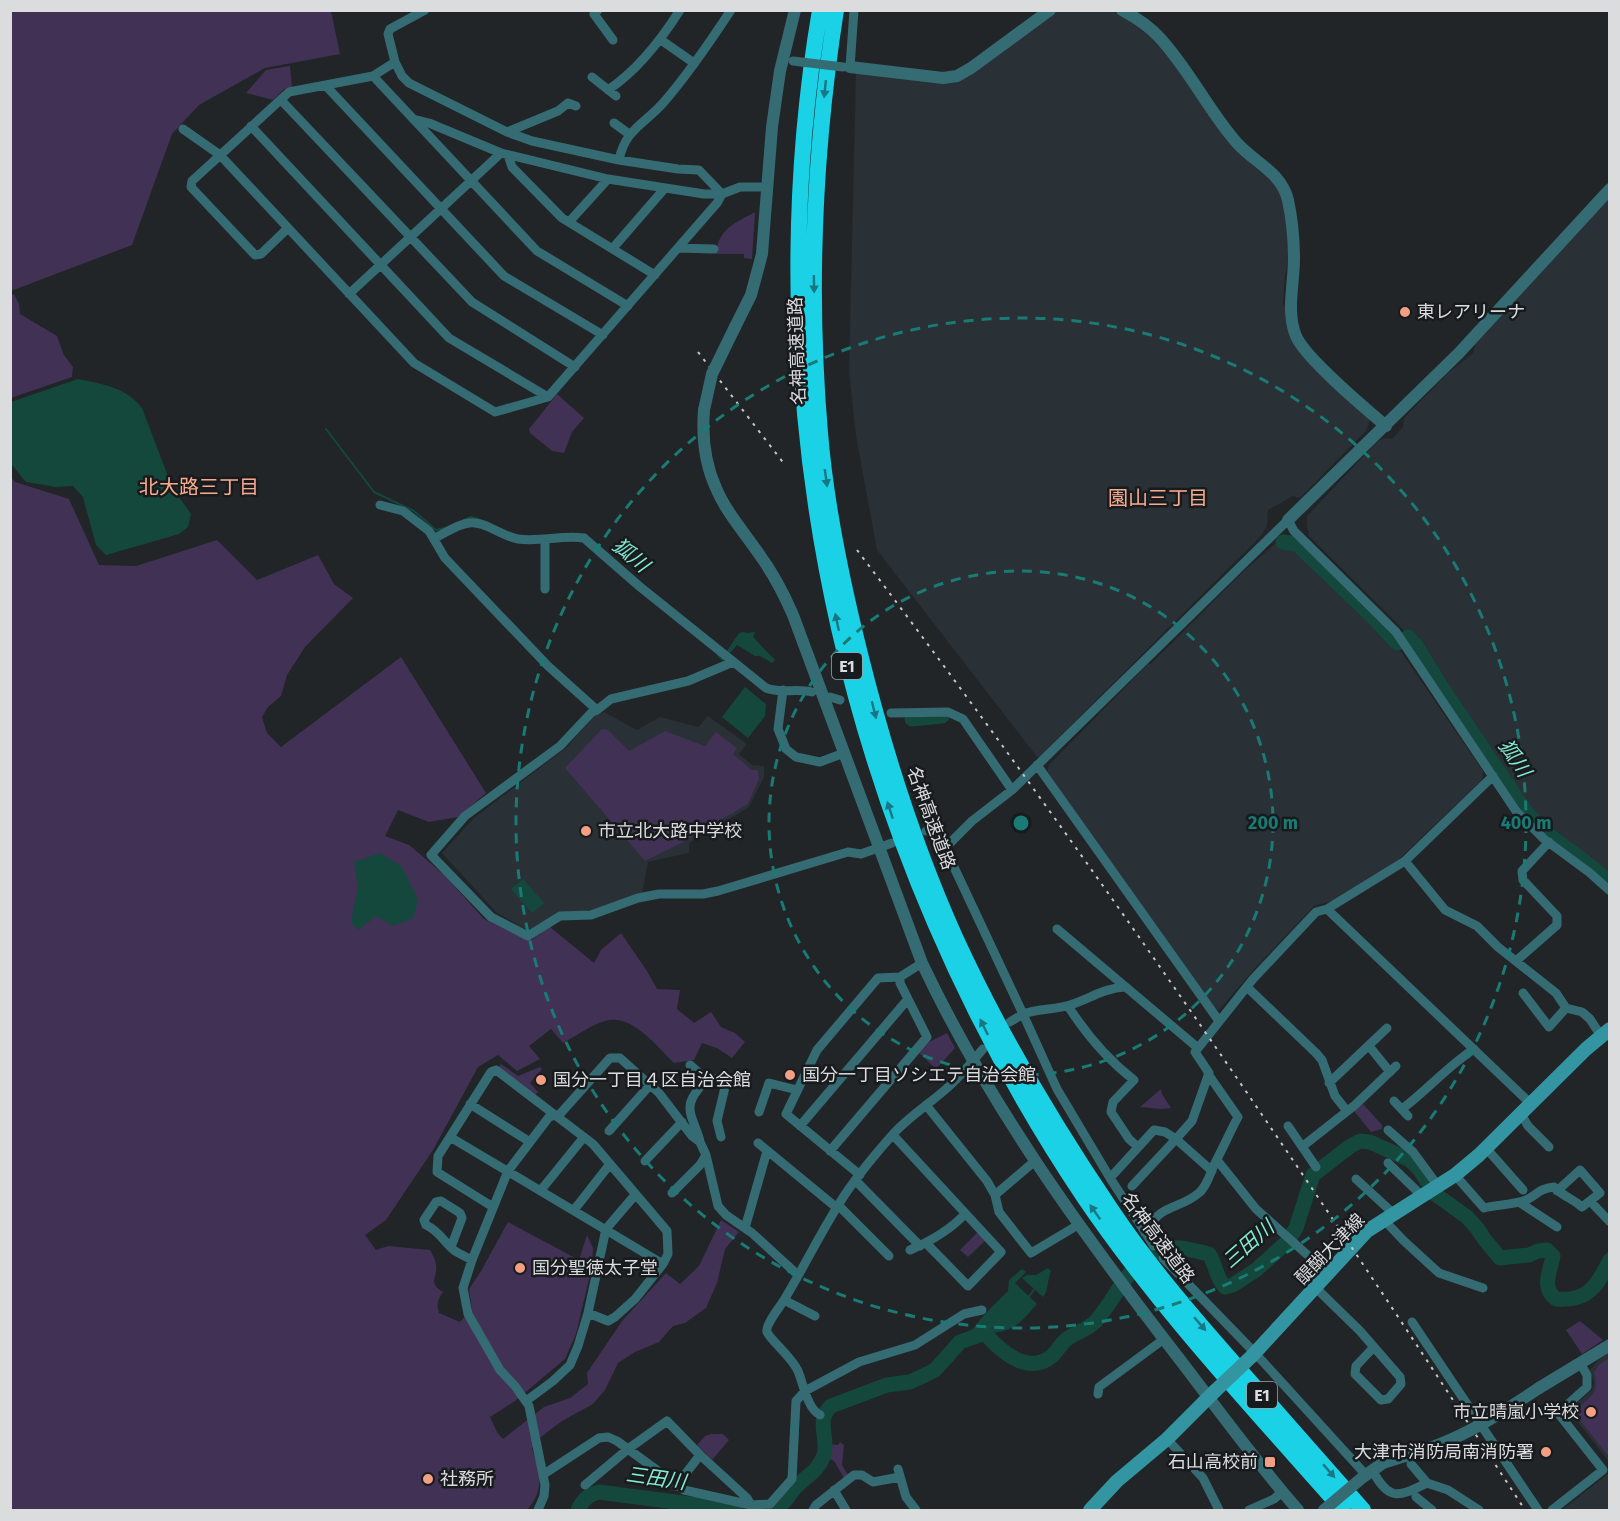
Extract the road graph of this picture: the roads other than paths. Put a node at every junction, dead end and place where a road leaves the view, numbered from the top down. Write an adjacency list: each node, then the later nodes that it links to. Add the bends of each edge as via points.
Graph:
1 (425, 10): 11 (street)
2 (598, 10): 12 (street, via 594,14)
3 (680, 10): 13 (street)
4 (731, 10): 16 (street)
5 (795, 10): 14 (street)
6 (820, 10): 167 (highway, 名神高速道路 / E1, one-way to 6, via 1085,1198 999,1059 924,902 864,729 842,647 816,509 801,361 799,212 811,63)
7 (836, 10): 167 (highway, 名神高速道路 / E1, one-way to 167, via 816,196 815,340 820,435 841,574 876,720 920,849 955,935 998,1023 1046,1109)
8 (854, 10): 17 (street)
9 (1050, 10): 17 (street, via 957,76 931,77)
10 (1122, 10): 52 (street, via 1159,37 1238,143 1279,180 1287,196 1293,230 1291,315 1296,337 1308,354)
11 (408, 15): 15 (street, via 388,34)
12 (613, 40)
13 (661, 40): 16 (street); 19 (street, via 612,93)
14 (788, 61): 17 (street, bridge); 34 (street, via 772,127)
15 (395, 62): 18 (street); 27 (street, via 409,83)
16 (694, 63): 28 (street, via 663,103)
17 (847, 67)
18 (373, 76): 20 (street); 23 (street)
19 (592, 77)
20 (326, 86): 21 (street, via 289,92); 38 (street)
21 (281, 100): 25 (street); 41 (street)
22 (576, 106): 27 (street, via 568,104)
23 (413, 119): 29 (street); 33 (street)
24 (614, 123): 28 (street)
25 (251, 126): 30 (street); 45 (street)
26 (183, 129): 30 (street)
27 (507, 132): 31 (street)
28 (629, 134): 31 (street)
29 (505, 154): 32 (street); 33 (street); 39 (street, via 512,167)
30 (220, 155): 40 (street); 40 (street, via 192,181 191,187 255,255 261,254)
31 (619, 160): 37 (street, via 699,170)
32 (608, 179): 35 (street); 39 (street)
33 (471, 181): 38 (street); 48 (street, via 537,251)
34 (766, 187): 37 (street, via 740,187); 65 (street, bridge, via 759,269 751,295 712,374 704,410 704,443 715,487 788,603)
35 (665, 188): 37 (street); 42 (street)
36 (1610, 189): 52 (street, via 1491,320)
37 (722, 194): 43 (street)
38 (441, 209): 41 (street); 49 (street, via 504,276)
39 (569, 222): 42 (street)
40 (288, 228): 47 (street)
41 (411, 237): 45 (street); 50 (street, via 472,302)
42 (613, 248): 46 (street)
43 (678, 248): 44 (street); 46 (street)
44 (714, 249)
45 (381, 265): 47 (street); 51 (street, via 449,338)
46 (655, 275): 48 (street)
47 (349, 294): 51 (street, via 414,363 495,412)
48 (628, 306): 49 (street)
49 (603, 334): 50 (street)
50 (575, 367): 51 (street)
51 (548, 397)
52 (1386, 426): 54 (street)
53 (380, 505): 55 (street, via 403,511)
54 (1288, 520): 66 (street); 67 (street, via 1294,531 1396,632)
55 (435, 538): 56 (street, via 468,523 478,523 518,539); 63 (street, via 445,558 548,666)
56 (545, 539): 57 (street); 58 (street, via 584,538)
57 (545, 589)
58 (733, 662): 59 (street, via 766,688); 63 (street, via 688,681 611,699)
59 (783, 690): 60 (street); 65 (street, via 778,729 786,749 813,762)
60 (812, 693)
61 (830, 697): 62 (street)
62 (840, 700)
63 (597, 710): 72 (street, via 561,746 465,816 431,855 491,917 528,936 560,916 591,915 658,894 703,894)
64 (891, 713): 68 (street, via 948,712 963,718)
65 (844, 753): 72 (street)
66 (1037, 765): 68 (street); 88 (street)
67 (1493, 776): 70 (street, via 1516,811); 74 (street)
68 (1012, 790): 73 (street)
69 (926, 831): 73 (street, via 934,828)
70 (1549, 842): 75 (street); 78 (street, via 1522,871 1523,880 1557,916 1557,925)
71 (892, 843): 72 (street)
72 (878, 847): 79 (street)
73 (945, 848): 87 (street)
74 (1405, 861): 76 (street); 78 (street, via 1445,910 1477,926)
75 (1610, 891)
76 (1327, 909): 82 (street, via 1316,912); 95 (street)
77 (1057, 929): 81 (street)
78 (1516, 961): 86 (street, via 1556,993)
79 (922, 963): 80 (street); 96 (street)
80 (900, 977): 84 (street); 102 (street, via 878,978 817,1050)
81 (1125, 987): 85 (street); 93 (street)
82 (1247, 987): 88 (street); 100 (street, via 1322,1060)
83 (1523, 993): 86 (street, via 1550,1027)
84 (908, 999): 112 (street); 128 (street, via 927,1037)
85 (1068, 1006): 87 (street); 125 (street, via 1116,1066 1134,1080 1113,1102 1111,1112)
86 (1566, 1008): 91 (street, via 1582,1012)
87 (1023, 1014): 89 (street); 141 (street, via 1057,1089)
88 (1219, 1021): 93 (street)
89 (1010, 1022)
90 (1387, 1028): 92 (street)
91 (1605, 1033): 105 (main road, 醍醐大津線)
92 (1369, 1046): 100 (street); 107 (street, via 1393,1069)
93 (1198, 1048): 98 (street, via 1195,1052)
94 (983, 1049): 96 (street)
95 (1474, 1049): 103 (street, via 1456,1060 1405,1112); 105 (street)
96 (973, 1061): 106 (street); 131 (street)
97 (690, 1065): 99 (street)
98 (1208, 1074): 120 (street, via 1192,1121); 132 (street, via 1238,1117)
99 (706, 1079): 119 (street, via 726,1083 717,1121); 122 (street, via 690,1105)
100 (1329, 1083): 107 (street)
101 (650, 1085): 110 (street, via 620,1058 610,1058); 111 (street); 115 (street)
102 (797, 1090): 108 (street, via 769,1083); 112 (street, via 786,1114)
103 (1394, 1101)
104 (470, 1104): 110 (street, via 490,1072 496,1070); 117 (street); 121 (street)
105 (1531, 1104): 109 (main road, 醍醐大津線)
106 (926, 1105): 116 (street); 150 (street)
107 (1347, 1111): 124 (street)
108 (759, 1112)
109 (1521, 1114): 126 (street); 127 (main road, 醍醐大津線)
110 (556, 1115): 118 (street); 121 (street, via 549,1117)
111 (682, 1122): 122 (street); 133 (street)
112 (800, 1126): 128 (street)
113 (1288, 1126): 124 (street)
114 (1388, 1130): 146 (street, via 1413,1152)
115 (609, 1131)
116 (892, 1135): 140 (street); 156 (street)
117 (450, 1137): 137 (street); 153 (street, via 438,1156 437,1172)
118 (585, 1137): 135 (street); 144 (street)
119 (721, 1137)
120 (1176, 1139): 125 (street, via 1154,1130); 138 (street); 143 (street)
121 (530, 1142): 137 (street)
122 (700, 1142): 130 (street)
123 (758, 1143): 129 (street)
124 (1302, 1146): 136 (street)
125 (1138, 1147): 141 (street)
126 (1549, 1147)
127 (1486, 1148): 139 (main road, 醍醐大津線); 145 (street)
128 (830, 1150): 140 (street)
129 (767, 1151): 154 (street); 161 (street)
130 (706, 1155): 148 (street); 161 (street, via 718,1206)
131 (1036, 1160): 150 (street); 159 (street)
132 (1217, 1160): 138 (street); 173 (street, via 1257,1209)
133 (645, 1161)
134 (1388, 1163): 146 (street, via 1417,1191)
135 (610, 1164): 149 (street); 155 (street)
136 (1316, 1167)
137 (508, 1171): 144 (street); 153 (street)
138 (1212, 1171): 163 (street, via 1200,1191 1165,1209)
139 (1455, 1175): 146 (main road, 醍醐大津線); 152 (street, via 1484,1208)
140 (857, 1178): 154 (street); 164 (street)
141 (1110, 1178): 163 (street)
142 (1356, 1179): 157 (street)
143 (1132, 1186)
144 (542, 1190): 155 (street)
145 (1523, 1190)
146 (1430, 1191): 157 (main road, 醍醐大津線)
147 (1557, 1191): 151 (street, via 1582,1207); 151 (street, via 1580,1170 1600,1193); 152 (street, via 1554,1187 1542,1188)
148 (672, 1193)
149 (635, 1195): 162 (street); 171 (street, via 667,1231 668,1254)
150 (995, 1195): 159 (street, via 999,1212 1031,1252)
151 (1590, 1201): 158 (street)
152 (1520, 1202): 160 (street)
153 (493, 1207): 170 (street)
154 (838, 1207): 168 (street); 172 (street)
155 (574, 1210): 162 (street)
156 (965, 1214): 164 (street, via 954,1226); 164 (street, via 1001,1252 968,1286)
157 (1389, 1217): 173 (main road, 醍醐大津線, via 1368,1231); 176 (street, via 1404,1241 1439,1273)
158 (1610, 1222)
159 (1078, 1225): 182 (street)
160 (1557, 1227)
161 (745, 1228): 172 (street)
162 (606, 1229): 171 (street); 179 (street)
163 (1145, 1233): 167 (street)
164 (923, 1245): 166 (street)
165 (451, 1247): 165 (street, via 424,1220 436,1202 441,1201 462,1218); 170 (street)
166 (910, 1250)
167 (1142, 1252): 174 (highway, 名神高速道路 / E1)
168 (889, 1256)
169 (1163, 1258): 185 (street)
170 (472, 1260): 190 (street, via 463,1288 468,1314 500,1370)
171 (663, 1264): 179 (street, via 615,1317 608,1321)
172 (798, 1275): 177 (street)
173 (1327, 1276): 175 (main road, 醍醐大津線)
174 (1159, 1285): 214 (highway, 名神高速道路 / E1, via 1205,1353); 215 (highway, 名神高速道路 / E1, one-way to 215, via 1190,1312)
175 (1316, 1288): 184 (street); 185 (main road, 醍醐大津線)
176 (1483, 1288)
177 (784, 1300): 180 (street); 187 (street, via 767,1326 768,1332 798,1370)
178 (982, 1310): 187 (street, via 963,1314 915,1345 859,1362)
179 (588, 1313): 190 (street, via 570,1365)
180 (815, 1316)
181 (1412, 1322): 218 (street)
182 (1164, 1339): 188 (street, via 1099,1387); 189 (street)
183 (1610, 1345): 186 (street)
184 (1373, 1348): 184 (street, via 1400,1377 1401,1384 1388,1399 1381,1400 1356,1374 1356,1366)
185 (1253, 1355): 189 (main road, 醍醐大津線, bridge); 197 (street)
186 (1580, 1363): 197 (street, bridge, via 1467,1433 1393,1459); 219 (street, via 1587,1375 1587,1387 1558,1413 1603,1470)
187 (805, 1391): 191 (street); 204 (street, via 796,1401 792,1479 770,1504)
188 (1098, 1394)
189 (1212, 1394): 192 (main road, 醍醐大津線); 202 (street)
190 (526, 1401): 196 (street)
191 (820, 1414)
192 (1167, 1439): 209 (main road, 醍醐大津線, via 1117,1481); 210 (street, via 1203,1478)
193 (628, 1449): 194 (street, via 667,1421); 196 (street, via 608,1437 599,1438); 199 (street); 200 (street)
194 (700, 1455): 200 (street); 204 (street)
195 (1411, 1464): 198 (street)
196 (544, 1474): 205 (street, via 544,1496)
197 (1367, 1474): 198 (street, via 1397,1496); 213 (street, bridge)
198 (1427, 1483): 217 (street, via 1448,1490)
199 (585, 1485)
200 (676, 1486): 204 (street)
201 (834, 1490): 206 (street); 207 (street); 208 (street, via 854,1474 873,1482 899,1473 906,1497)
202 (1282, 1492): 211 (street); 212 (street)
203 (1416, 1497): 216 (street)
204 (751, 1505)
205 (538, 1510)
206 (813, 1510)
207 (846, 1510)
208 (916, 1510)
209 (1090, 1510)
210 (1219, 1510)
211 (1249, 1510)
212 (1298, 1510)
213 (1324, 1510)
214 (1343, 1510)
215 (1363, 1510)
216 (1432, 1510)
217 (1479, 1510)
218 (1538, 1510)
219 (1552, 1510)

